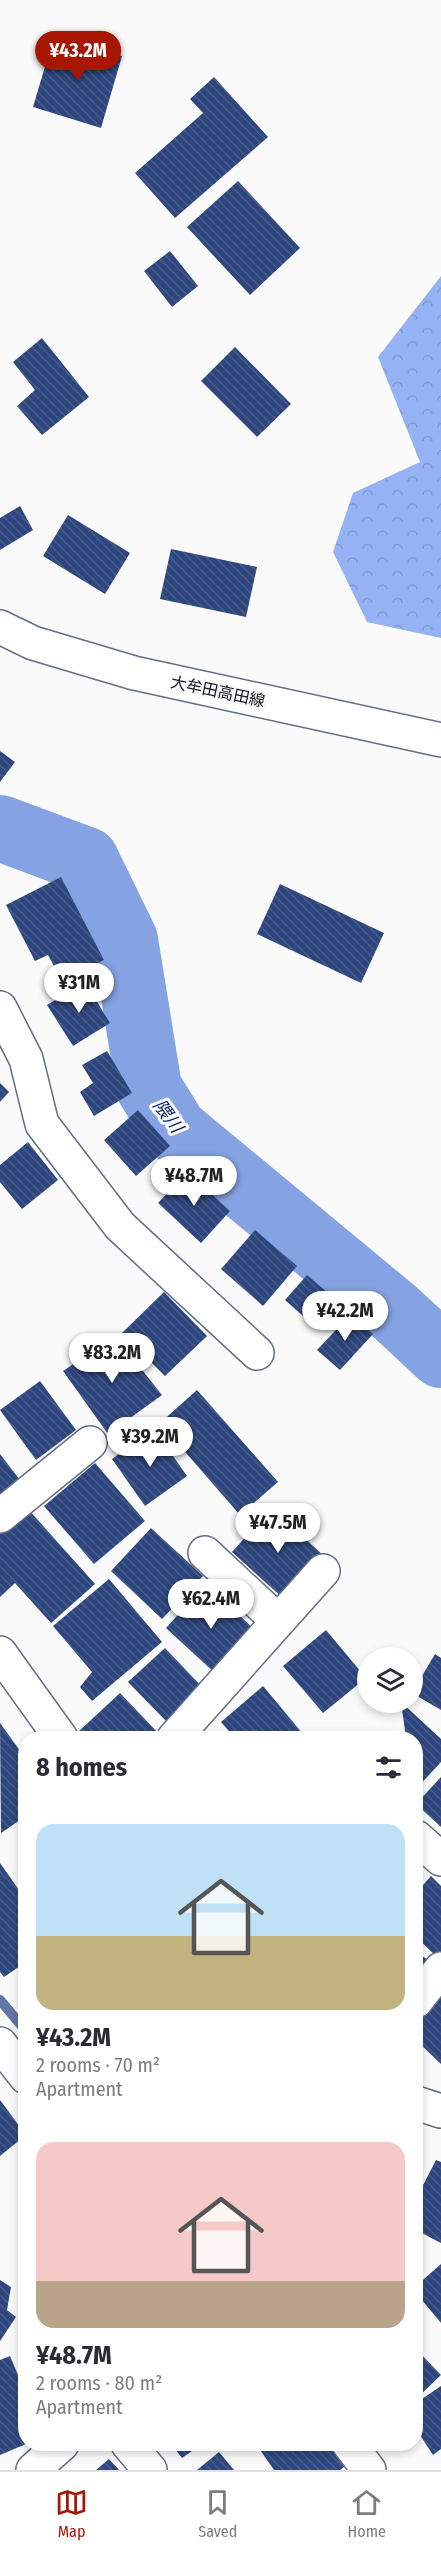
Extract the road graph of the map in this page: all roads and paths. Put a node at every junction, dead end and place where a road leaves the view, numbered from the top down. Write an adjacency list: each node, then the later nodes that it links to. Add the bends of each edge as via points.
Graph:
1 (0, 627): 2 (street, 大牟田高田線, via 33,643 135,673)
2 (441, 740)
3 (0, 1008): 4 (street, via 26,1059 42,1124 120,1226)
4 (256, 1353)
5 (90, 1443): 6 (street)
6 (0, 1516)
7 (205, 1553): 9 (street)
8 (323, 1571): 9 (street)
9 (278, 1621): 12 (street)
10 (0, 1653): 11 (street)
11 (56, 1731)
12 (180, 1731)
13 (423, 1843): 14 (street)
14 (441, 1860)
15 (441, 1969): 16 (street)
16 (423, 1992)
17 (0, 2044): 18 (street)
18 (18, 2068)
19 (423, 2105): 20 (street)
20 (441, 2111)
21 (54, 2451): 24 (street)
22 (134, 2451): 25 (street)
23 (354, 2451): 26 (street)
24 (33, 2470)
25 (150, 2470)
26 (369, 2470)

